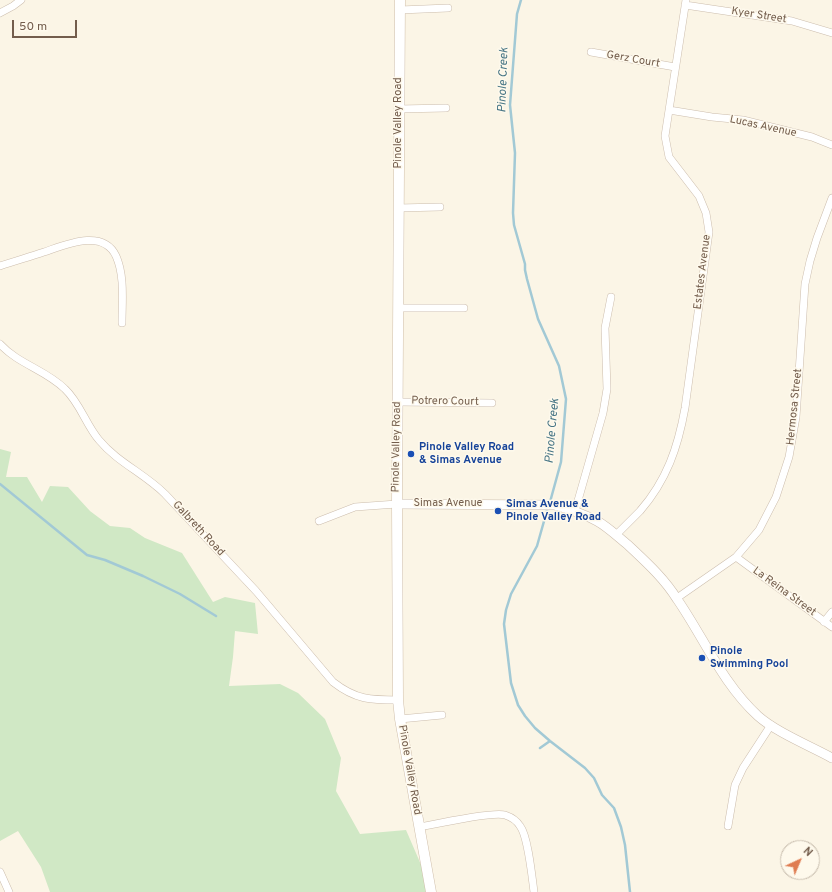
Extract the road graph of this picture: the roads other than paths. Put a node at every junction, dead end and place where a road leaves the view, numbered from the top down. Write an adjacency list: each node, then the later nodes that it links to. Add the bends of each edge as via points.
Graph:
1 (21, 0): 5 (street)
2 (686, 2): 6 (street, Kyer Street, via 792,21); 8 (street, Estates Avenue)
3 (400, 5): 4 (street); 10 (main road, Pinole Valley Road)
4 (448, 8)
5 (0, 13)
6 (832, 33)
7 (591, 52): 8 (street, Gerz Court)
8 (675, 67): 11 (street, Estates Avenue)
9 (446, 108): 10 (street)
10 (398, 109): 15 (main road, Pinole Valley Road)
11 (669, 110): 12 (street, Lucas Avenue, via 743,120 812,137); 27 (street, Estates Avenue, via 665,136 669,157 699,196 706,213 709,232 680,437 669,466 656,488 640,511)
12 (832, 145)
13 (832, 198): 28 (street, Hermosa Street, via 817,238 805,284 796,417 789,457 768,514 759,530)
14 (440, 207): 15 (street)
15 (398, 208): 18 (main road, Pinole Valley Road)
16 (0, 266): 20 (street, via 75,242 101,242 116,255 121,278)
17 (611, 297): 25 (street, via 605,328 607,389 604,407)
18 (398, 308): 19 (street); 22 (main road, Pinole Valley Road)
19 (464, 308)
20 (122, 323)
21 (0, 344): 33 (street, Galbreth Road, via 17,359 55,380 66,390 98,440 165,494 256,591 333,682 361,698)
22 (398, 402): 23 (street, Potrero Court); 24 (main road, Pinole Valley Road)
23 (492, 403)
24 (397, 504): 25 (street, Simas Avenue, via 531,504 554,505); 26 (street, Simas Avenue, via 355,507); 33 (main road, Pinole Valley Road)
25 (574, 510): 27 (street, Simas Avenue, via 598,521)
26 (319, 521)
27 (616, 535): 29 (street, Simas Avenue, via 651,567)
28 (736, 557): 29 (street, Hermosa Street); 31 (street, La Reina Street)
29 (677, 598): 36 (street, Simas Avenue, via 730,685 758,716)
30 (832, 612): 31 (street)
31 (824, 622): 32 (street, La Reina Street)
32 (832, 627)
33 (398, 700): 35 (main road, Pinole Valley Road)
34 (442, 716): 35 (street)
35 (400, 719): 39 (main road, Pinole Valley Road)
36 (771, 725): 37 (street, Simas Avenue); 38 (street, via 735,785)
37 (832, 758)
38 (728, 826)
39 (420, 827): 42 (main road, Pinole Valley Road); 43 (street, via 492,815 504,814 513,819 525,836)
40 (0, 872): 41 (street)
41 (9, 892)
42 (431, 892)
43 (534, 892)

